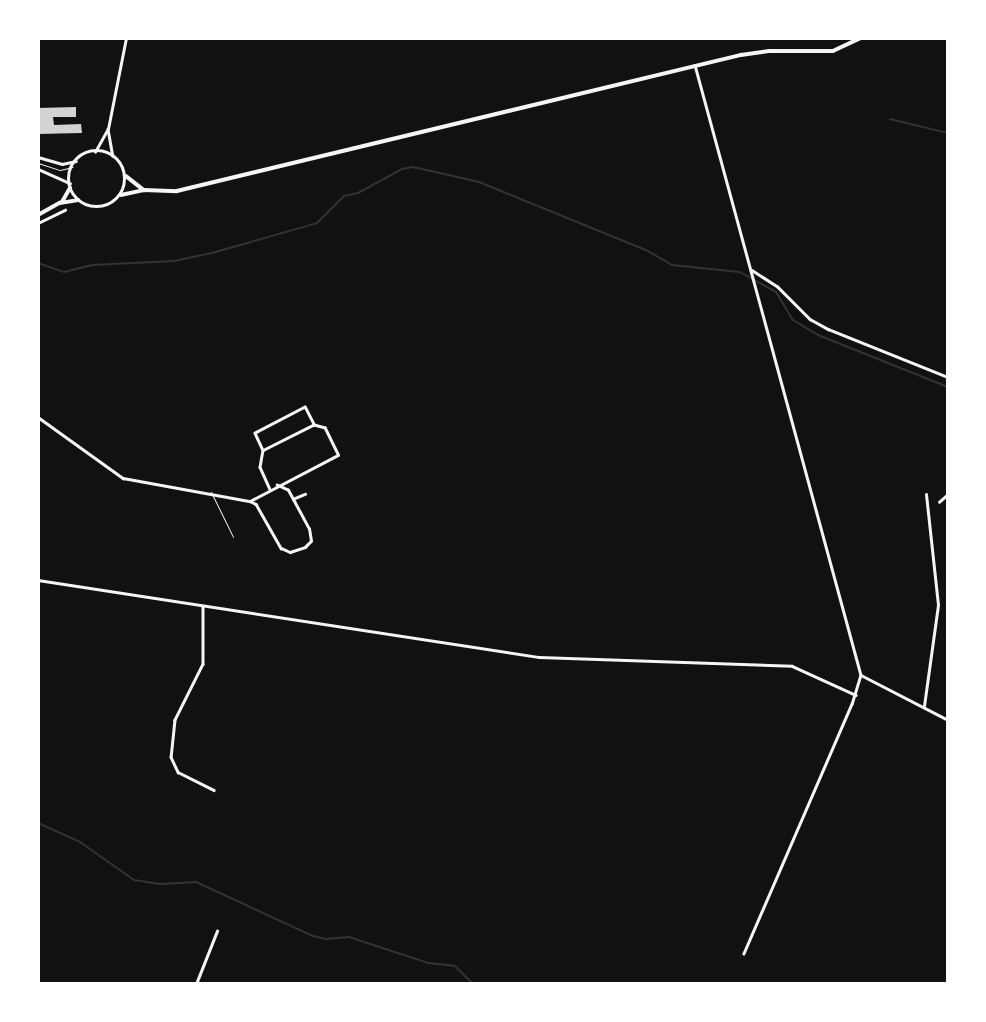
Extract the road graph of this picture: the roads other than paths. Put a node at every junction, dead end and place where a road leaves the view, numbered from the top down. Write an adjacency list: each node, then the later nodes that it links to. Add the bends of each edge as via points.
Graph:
1 (126, 38): 4 (street)
2 (861, 38): 3 (street, via 833,51 764,51)
3 (695, 65): 14 (street, via 177,191); 21 (street)
4 (108, 129): 5 (street); 6 (street)
5 (95, 152): 6 (street); 8 (street)
6 (113, 156): 12 (street)
7 (38, 157): 8 (street, via 62,164)
8 (76, 161): 10 (street)
9 (38, 163): 10 (lane, via 60,170)
10 (73, 167): 13 (street)
11 (38, 169): 13 (street)
12 (125, 176): 14 (street); 15 (street)
13 (70, 185): 16 (street); 17 (street)
14 (144, 190): 15 (street)
15 (121, 195): 16 (street, via 111,204 97,207)
16 (78, 200): 17 (street)
17 (60, 204): 19 (street)
18 (65, 210): 20 (street)
19 (38, 215)
20 (38, 223)
21 (751, 270): 22 (street, via 828,329); 38 (street)
22 (947, 377)
23 (38, 417): 28 (street, via 123,478)
24 (314, 425): 25 (street); 25 (street, via 305,407 255,433); 26 (street, via 325,428 338,455)
25 (263, 450): 27 (street, via 260,466)
26 (277, 485): 27 (street); 32 (street)
27 (270, 489): 33 (street)
28 (211, 492): 33 (street); 35 (lane)
29 (304, 494): 32 (street)
30 (947, 494): 34 (street)
31 (926, 495): 40 (street, via 938,605)
32 (293, 499): 33 (street, via 311,538 292,552 280,547)
33 (250, 501)
34 (939, 502)
35 (233, 537)
36 (38, 580): 37 (street)
37 (203, 607): 39 (street, via 540,657 792,666); 42 (street, via 203,664 174,722 171,757 178,772)
38 (861, 675): 39 (street); 40 (street)
39 (856, 695): 44 (street)
40 (924, 706): 41 (street)
41 (947, 720)
42 (214, 790)
43 (217, 931): 45 (street)
44 (744, 954)
45 (196, 984)

